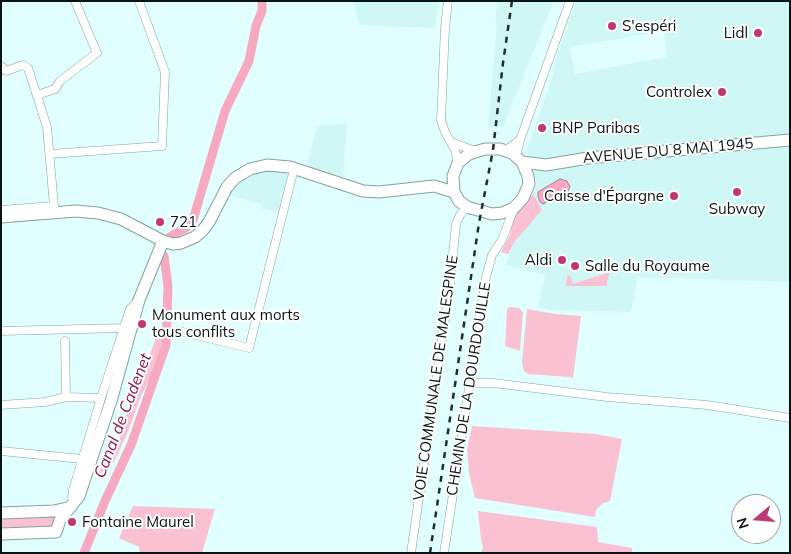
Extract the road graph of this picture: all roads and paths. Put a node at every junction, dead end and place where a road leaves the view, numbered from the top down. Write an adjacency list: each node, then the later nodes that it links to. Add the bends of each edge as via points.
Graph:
1 (75, 1): 6 (street, via 98,52 60,81 55,89)
2 (139, 1): 10 (street, via 165,72 162,146)
3 (448, 1): 8 (street, via 440,108 445,132)
4 (570, 1): 11 (street)
5 (1, 66): 6 (street, via 6,71 26,66)
6 (37, 96): 10 (street, via 47,127)
7 (790, 140): 12 (main road, AVENUE DU 8 MAI 1945, via 588,158)
8 (452, 142): 9 (street); 13 (street)
9 (475, 151): 11 (main road, via 485,149); 13 (main road)
10 (50, 154): 20 (street, via 54,206)
11 (515, 156): 12 (main road, AVENUE DU 8 MAI 1945); 15 (main road, via 528,176)
12 (546, 165): 15 (main road)
13 (456, 166): 16 (main road); 17 (main road, via 452,182)
14 (294, 169): 16 (main road, via 370,192); 24 (main road, via 267,165 245,172 227,187 209,222 195,237 176,244); 28 (street, via 249,348)
15 (529, 184): 19 (main road)
16 (434, 186): 17 (main road)
17 (454, 192): 18 (main road)
18 (467, 207): 21 (main road); 41 (street, VOIE COMMUNALE DE MALESPINE, via 456,224)
19 (514, 208): 21 (main road); 23 (street, CHEMIN DE LA DOURDOUILLE)
20 (1, 210)
21 (497, 214): 23 (street)
22 (1, 217): 24 (main road, via 76,211 98,213 121,219)
23 (506, 229): 30 (street, CHEMIN DE LA DOURDOUILLE, via 492,255 486,277)
24 (162, 241): 25 (main road)
25 (139, 300): 26 (street, via 130,309); 37 (main road, via 108,409 82,489)
26 (124, 328): 27 (street); 32 (street)
27 (1, 331)
28 (183, 332)
29 (65, 341): 31 (street)
30 (470, 383): 34 (street, via 493,382 707,405); 42 (street, CHEMIN DE LA DOURDOUILLE)
31 (66, 397): 32 (street); 33 (street)
32 (101, 398): 36 (street)
33 (1, 405)
34 (790, 418)
35 (1, 451): 36 (street)
36 (82, 459): 37 (street, via 72,497)
37 (73, 505): 39 (main road)
38 (1, 513): 39 (main road)
39 (57, 515): 40 (main road, via 58,530 53,533)
40 (1, 534)
41 (411, 553)
42 (444, 553)

